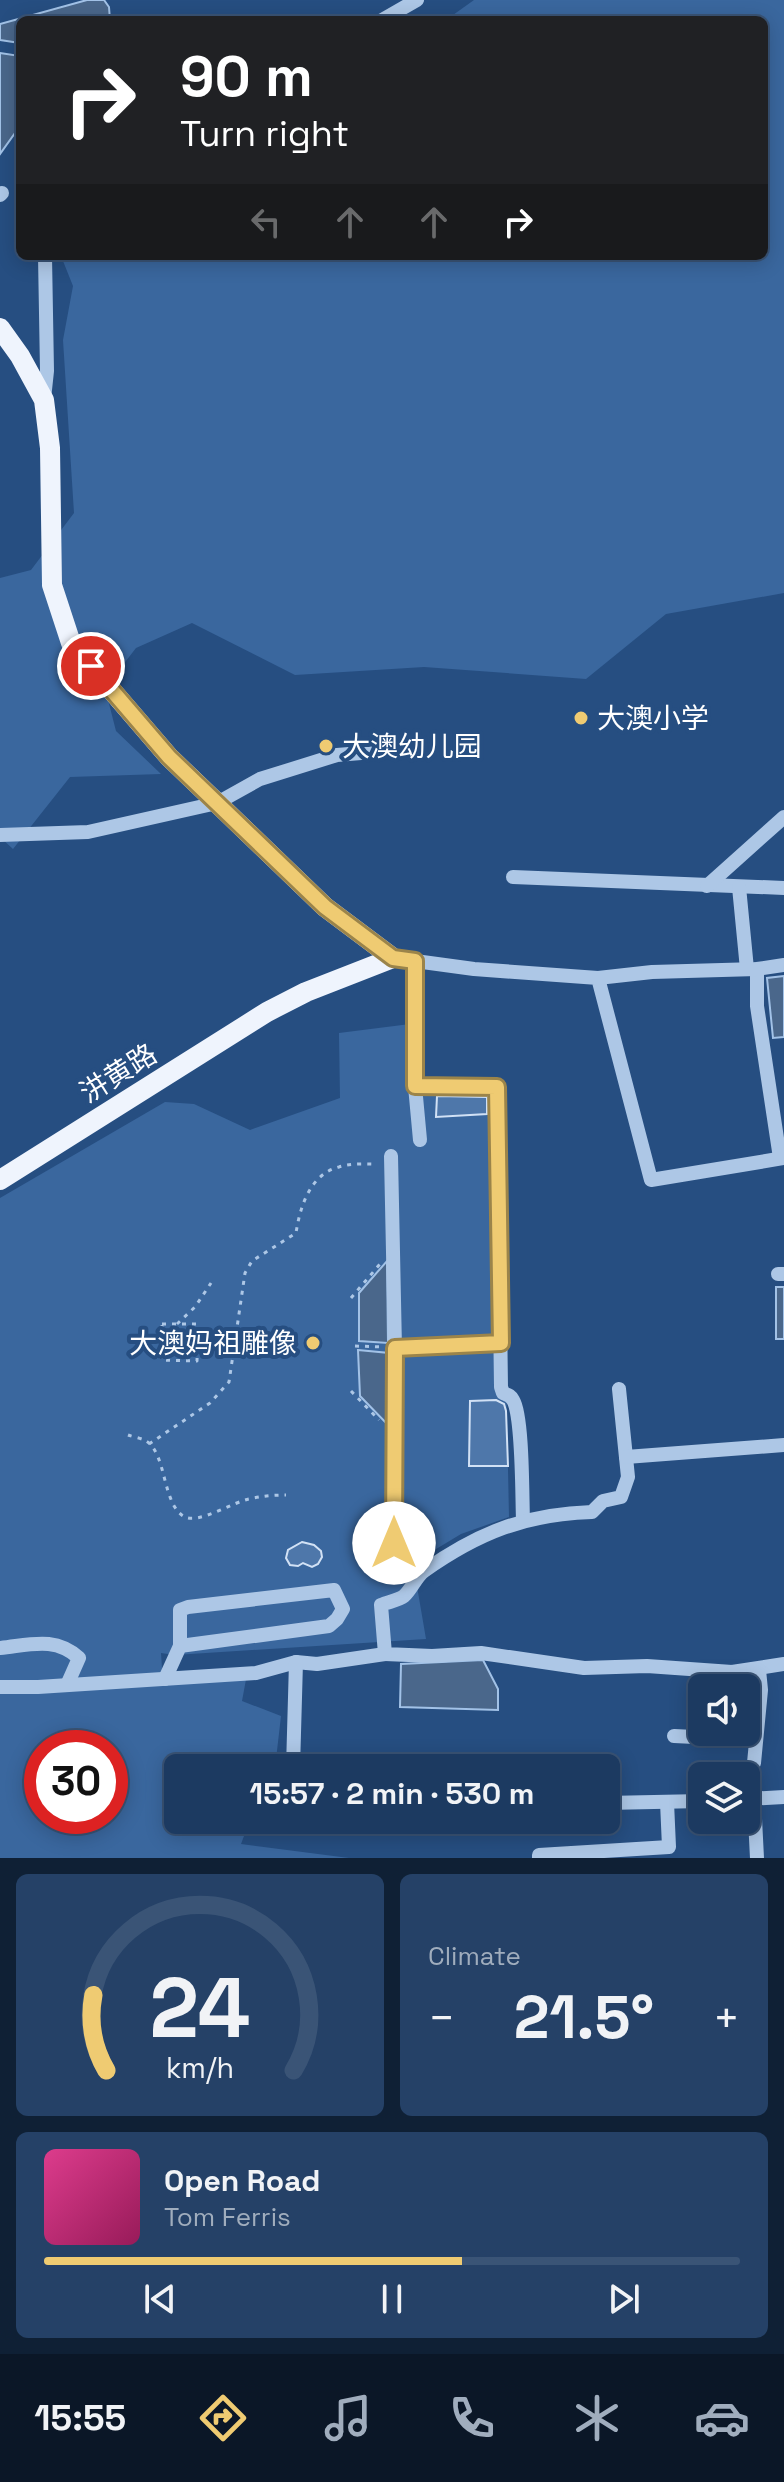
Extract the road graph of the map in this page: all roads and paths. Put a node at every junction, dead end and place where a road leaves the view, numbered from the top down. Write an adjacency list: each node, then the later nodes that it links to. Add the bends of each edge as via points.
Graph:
1 (417, 0): 2 (street)
2 (389, 16)
3 (45, 260): 5 (street)
4 (0, 328): 5 (main road)
5 (44, 400): 7 (main road, via 52,585 71,643 169,757)
6 (397, 750): 7 (street, via 337,755 260,779)
7 (217, 803): 9 (street, via 88,832); 14 (main road, via 325,907)
8 (784, 817): 11 (street)
9 (0, 835)
10 (513, 877): 11 (street)
11 (707, 886): 12 (street)
12 (739, 887): 13 (street); 17 (street)
13 (784, 888)
14 (393, 958): 15 (street); 23 (main road, 汫黄路, via 267,1012)
15 (415, 961): 18 (street); 19 (street)
16 (784, 965): 17 (street)
17 (752, 969): 18 (street); 21 (street)
18 (598, 978): 21 (street, via 651,1180)
19 (415, 1086): 20 (street); 30 (street, via 497,1087)
20 (420, 1140)
21 (782, 1158)
22 (391, 1160): 24 (street); 29 (path, via 336,1167 320,1178 306,1195 296,1233 252,1261 245,1273)
23 (0, 1180)
24 (393, 1248): 26 (path); 34 (street)
25 (211, 1283): 27 (path)
26 (351, 1298)
27 (177, 1324): 28 (path, via 198,1324); 28 (path, via 162,1324 161,1360 197,1361)
28 (198, 1343): 29 (path)
29 (235, 1343): 31 (path); 39 (path, via 229,1382 210,1403)
30 (501, 1343): 34 (street); 43 (street, via 501,1387 515,1404 518,1424)
31 (284, 1345)
32 (355, 1346): 33 (path)
33 (372, 1347)
34 (395, 1348): 38 (street)
35 (619, 1389): 41 (street)
36 (351, 1391): 38 (path)
37 (128, 1435): 39 (path)
38 (395, 1438): 44 (street)
39 (149, 1444): 42 (path, via 171,1498 186,1518 246,1499)
40 (784, 1445): 41 (street)
41 (626, 1457): 43 (street, via 628,1477 621,1497 603,1501 592,1512)
42 (286, 1495)
43 (523, 1520): 47 (street, via 490,1531 421,1573 403,1597 381,1605)
44 (394, 1543)
45 (180, 1646): 45 (street, via 180,1610 188,1607 334,1590 343,1609 329,1626); 52 (street)
46 (0, 1648): 54 (street, via 62,1645 79,1658)
47 (385, 1654): 48 (street); 50 (street, via 481,1653 584,1668)
48 (296, 1662): 52 (street, via 256,1673); 59 (street)
49 (784, 1664): 50 (street)
50 (753, 1669): 51 (street)
51 (759, 1674)
52 (165, 1679): 54 (street)
53 (760, 1680): 56 (street)
54 (67, 1685): 55 (street)
55 (0, 1687)
56 (760, 1700)
57 (674, 1736): 58 (street)
58 (688, 1737)
59 (293, 1754)
60 (784, 1797): 61 (street)
61 (760, 1798)
62 (688, 1801): 63 (street)
63 (667, 1802): 64 (street); 66 (street, via 669,1847)
64 (620, 1803)
65 (754, 1834): 67 (street)
66 (539, 1858)
67 (757, 1858)

